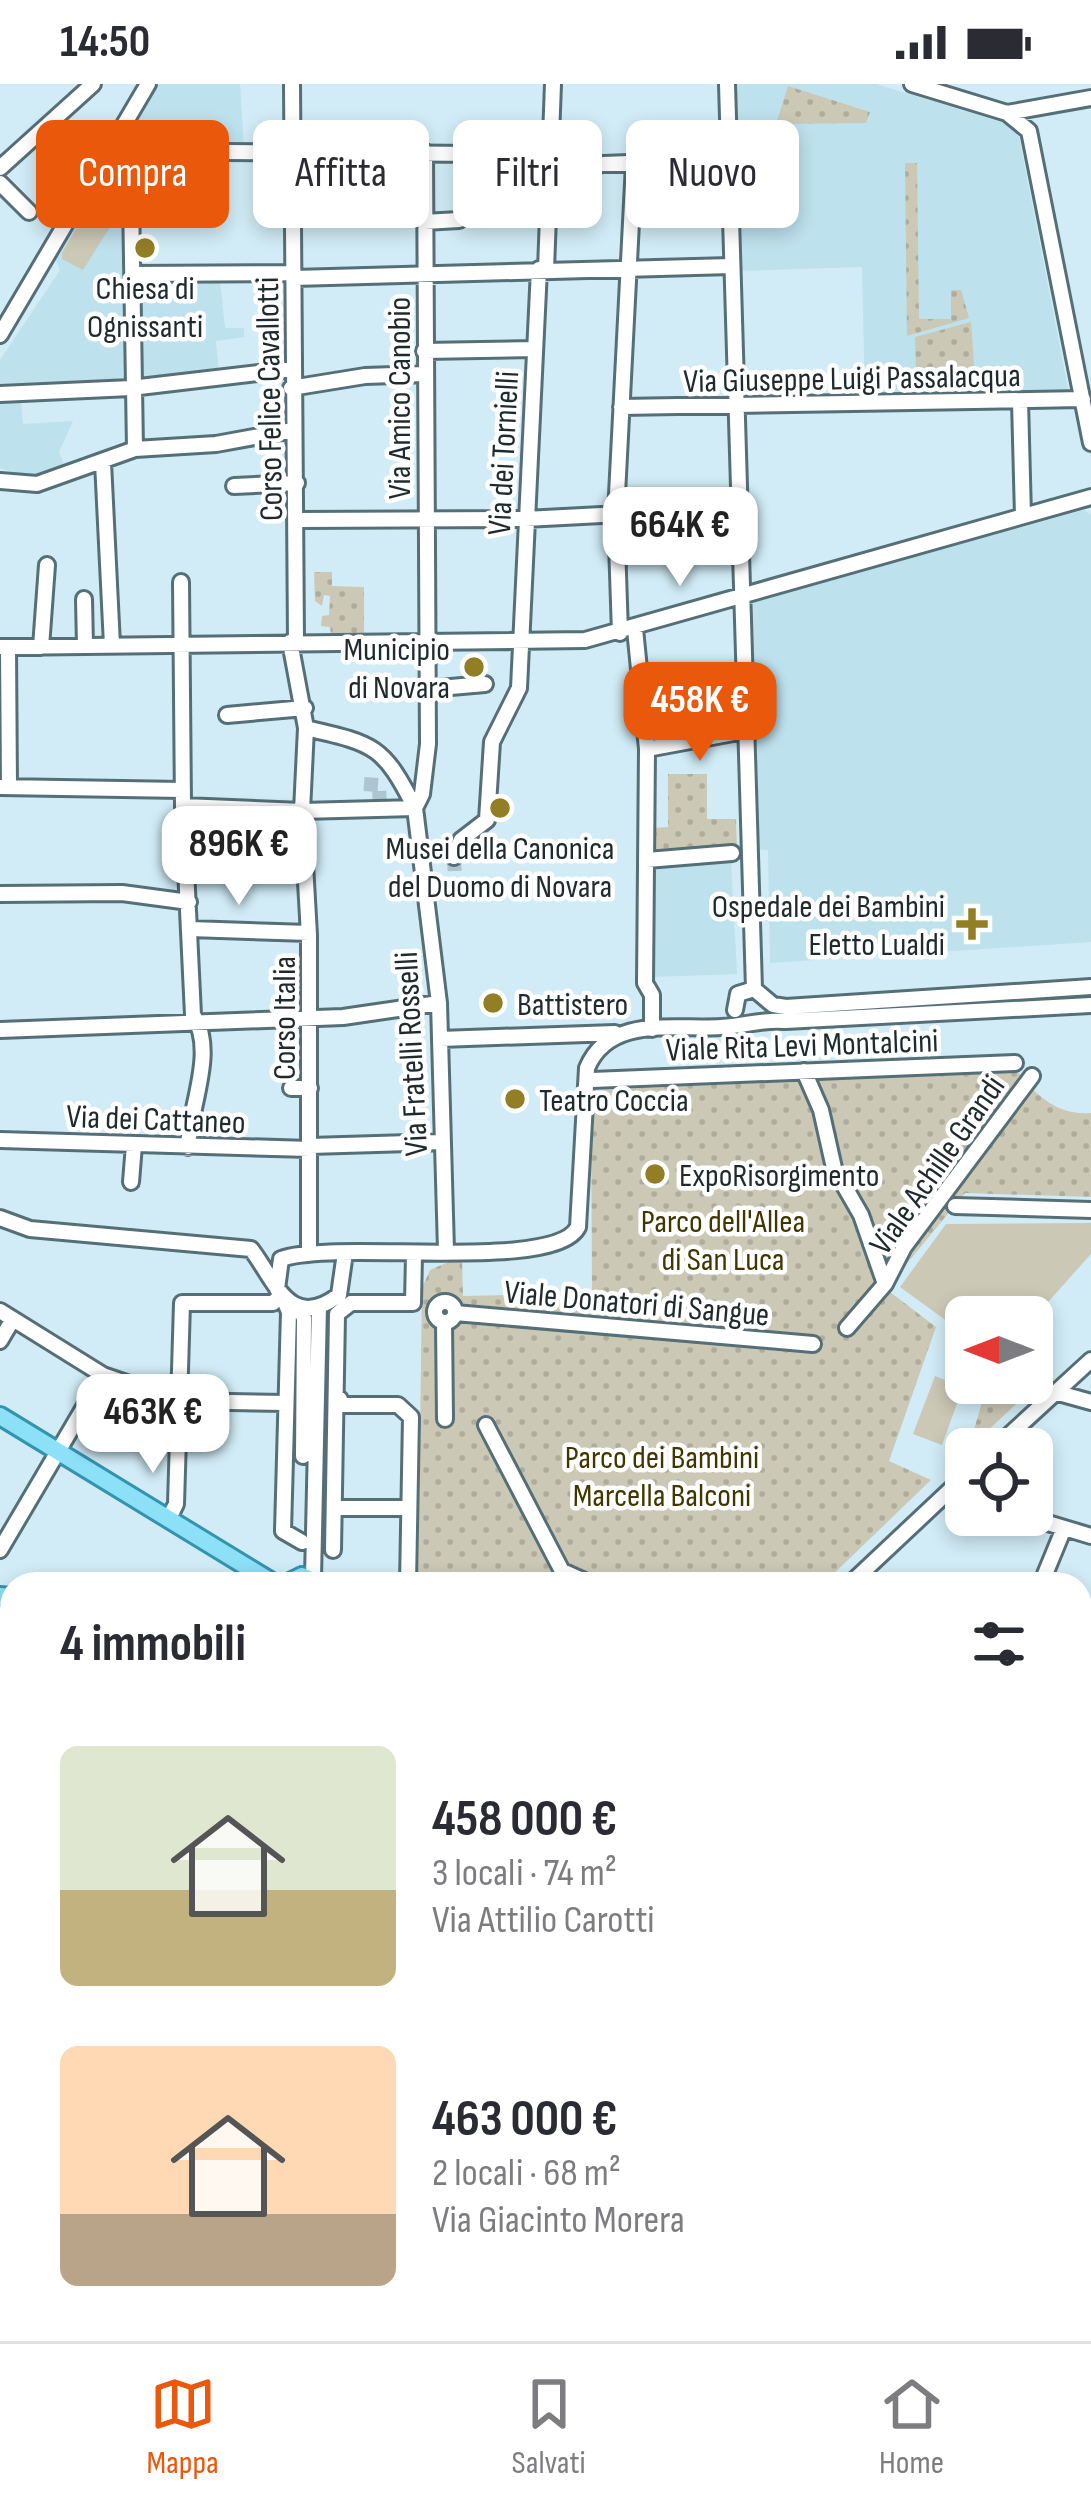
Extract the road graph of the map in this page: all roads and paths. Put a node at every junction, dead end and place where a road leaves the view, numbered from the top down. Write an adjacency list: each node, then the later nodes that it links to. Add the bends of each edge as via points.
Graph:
1 (93, 84): 15 (street)
2 (148, 84): 10 (street)
3 (292, 84): 11 (street, Corso Felice Cavallotti)
4 (553, 84): 12 (street, Via dei Tornielli)
5 (727, 84): 13 (street)
6 (912, 84): 9 (street)
7 (1091, 98): 8 (street)
8 (1031, 112): 9 (street); 14 (street)
9 (1007, 113): 14 (street)
10 (127, 120)
11 (292, 120)
12 (551, 120)
13 (727, 120)
14 (1029, 130): 39 (street)
15 (0, 168)
16 (0, 183): 17 (street)
17 (29, 212)
18 (63, 228): 31 (street)
19 (131, 228): 29 (street)
20 (293, 228): 30 (street, Corso Felice Cavallotti)
21 (424, 228): 28 (street, Via Amico Canobio)
22 (545, 228): 27 (street, Via dei Tornielli)
23 (631, 228): 26 (street)
24 (730, 228): 25 (street)
25 (731, 266): 26 (street); 41 (street)
26 (629, 268): 27 (street); 42 (street)
27 (543, 269): 28 (street); 32 (street, Via dei Tornielli)
28 (424, 273): 30 (street); 33 (street, Via Amico Canobio)
29 (132, 274): 30 (street); 36 (street)
30 (294, 275): 34 (street, Corso Felice Cavallotti)
31 (0, 335)
32 (535, 349): 33 (street); 56 (street, Via dei Tornielli)
33 (424, 351): 35 (street, Via Amico Canobio)
34 (292, 369): 36 (street); 37 (street, Corso Felice Cavallotti)
35 (424, 374): 37 (street); 55 (street, Via Amico Canobio)
36 (137, 386): 38 (street); 45 (street)
37 (291, 388): 43 (street, Corso Felice Cavallotti)
38 (0, 394)
39 (1083, 399): 40 (street, Via Giuseppe Luigi Passalacqua); 44 (street)
40 (1020, 400): 41 (street, Via Giuseppe Luigi Passalacqua); 53 (street)
41 (734, 406): 42 (street, Via Giuseppe Luigi Passalacqua); 51 (street)
42 (622, 407): 52 (street)
43 (293, 430): 45 (street); 48 (street, Corso Felice Cavallotti)
44 (1091, 442)
45 (135, 449): 46 (street)
46 (103, 462): 47 (street, via 37,484); 66 (street)
47 (0, 481)
48 (297, 484): 49 (street); 54 (street, Corso Felice Cavallotti)
49 (234, 486)
50 (1091, 497): 53 (street)
51 (736, 508): 52 (street); 59 (street)
52 (616, 514): 56 (street); 61 (street)
53 (1023, 516): 59 (street)
54 (296, 520): 55 (street); 63 (street, Corso Felice Cavallotti)
55 (426, 520): 56 (street); 65 (street, Via Amico Canobio)
56 (525, 520): 62 (street, Via dei Tornielli)
57 (47, 566): 68 (street)
58 (181, 582): 64 (street)
59 (739, 596): 61 (street); 75 (street)
60 (84, 599): 67 (street)
61 (624, 632): 62 (street); 76 (street)
62 (520, 639): 65 (street); 81 (street, Via dei Tornielli, via 519,688 492,742 487,820)
63 (293, 642): 64 (street); 65 (street); 72 (street, Corso Italia)
64 (181, 644): 66 (street); 78 (street)
65 (427, 644): 71 (street, Via Fratelli Rosselli)
66 (112, 645): 67 (street)
67 (85, 646): 68 (street)
68 (41, 647): 69 (street)
69 (5, 649): 77 (street)
70 (485, 684): 71 (street)
71 (428, 689): 79 (street, Via Fratelli Rosselli, via 422,794)
72 (305, 708): 73 (street); 74 (street, Corso Italia)
73 (227, 715)
74 (306, 728): 79 (street, via 379,750 392,762); 80 (street, Corso Italia)
75 (744, 730): 76 (street); 89 (street)
76 (647, 749): 83 (street)
77 (4, 788): 78 (street)
78 (183, 798): 80 (street); 85 (street)
79 (409, 808): 80 (street); 90 (street, Via Fratelli Rosselli)
80 (302, 812): 87 (street, Corso Italia)
81 (454, 857)
82 (731, 857): 83 (street)
83 (647, 860): 94 (street, via 645,983)
84 (0, 894): 85 (street, via 122,893)
85 (189, 902): 86 (street)
86 (190, 928): 87 (street); 95 (street)
87 (309, 934): 93 (street, Corso Italia)
88 (1091, 987): 89 (street, via 786,1006)
89 (760, 995): 92 (street); 92 (street, via 739,994)
90 (440, 1003): 93 (street); 98 (street, Via Fratelli Rosselli)
91 (1091, 1005): 92 (street, via 785,1021)
92 (748, 1016): 94 (street, via 717,1027)
93 (310, 1017): 95 (street); 104 (street, Corso Italia)
94 (653, 1020): 97 (street)
95 (198, 1022): 96 (street); 108 (street, via 199,1092)
96 (0, 1030)
97 (619, 1034): 98 (street); 114 (street, via 604,1041 587,1068 578,1227 568,1241 544,1249)
98 (440, 1039): 106 (street, Via Fratelli Rosselli)
99 (1015, 1063): 100 (street, Viale Rita Levi Montalcini)
100 (800, 1070): 102 (street, Viale Rita Levi Montalcini); 118 (street)
101 (1031, 1076): 118 (street, Viale Achille Grandi)
102 (592, 1080)
103 (291, 1088): 104 (street)
104 (310, 1088): 109 (street, Corso Italia)
105 (0, 1140): 107 (street, Via dei Cattaneo)
106 (443, 1142): 109 (street, Via dei Cattaneo); 114 (street, Via Fratelli Rosselli)
107 (134, 1145): 108 (street, Via dei Cattaneo); 110 (street)
108 (188, 1147): 109 (street, Via dei Cattaneo)
109 (310, 1147): 115 (street, Corso Italia)
110 (131, 1182)
111 (955, 1206): 112 (street)
112 (1091, 1210)
113 (0, 1218): 119 (street, via 30,1229 251,1249)
114 (446, 1250): 117 (street)
115 (309, 1252): 116 (street); 119 (street, via 280,1259)
116 (345, 1253): 117 (street); 120 (street, via 341,1290)
117 (414, 1255): 131 (street, via 413,1303 352,1303 340,1312)
118 (885, 1284): 122 (street, Viale Achille Grandi)
119 (283, 1295): 120 (street); 128 (street, via 273,1303 182,1303); 130 (street); 145 (street, via 304,1318)
120 (319, 1306): 145 (street)
121 (7, 1315): 123 (street); 126 (street)
122 (847, 1328)
123 (0, 1341)
124 (813, 1344): 133 (street, Viale Donatori di Sangue, via 450,1318)
125 (1091, 1360): 127 (street)
126 (104, 1375): 128 (street); 136 (street)
127 (1055, 1392): 129 (street); 135 (street)
128 (179, 1401): 130 (street); 140 (street)
129 (1091, 1402)
130 (286, 1403): 145 (street, via 283,1531)
131 (335, 1406): 138 (street); 139 (street, via 398,1405 411,1418)
132 (0, 1416): 136 (main road)
133 (445, 1419)
134 (486, 1424): 151 (street)
135 (1016, 1428)
136 (58, 1452): 140 (main road); 146 (street)
137 (945, 1495): 152 (street)
138 (334, 1508): 139 (street); 143 (street)
139 (409, 1508): 150 (street)
140 (170, 1516): 148 (main road)
141 (1053, 1525): 142 (street)
142 (1064, 1528): 144 (street); 153 (street)
143 (333, 1533): 145 (street); 147 (street)
144 (1091, 1536)
145 (306, 1541): 149 (street)
146 (0, 1550)
147 (333, 1550)
148 (256, 1572)
149 (304, 1572)
150 (408, 1572)
151 (560, 1572)
152 (863, 1572)
153 (1046, 1572)

